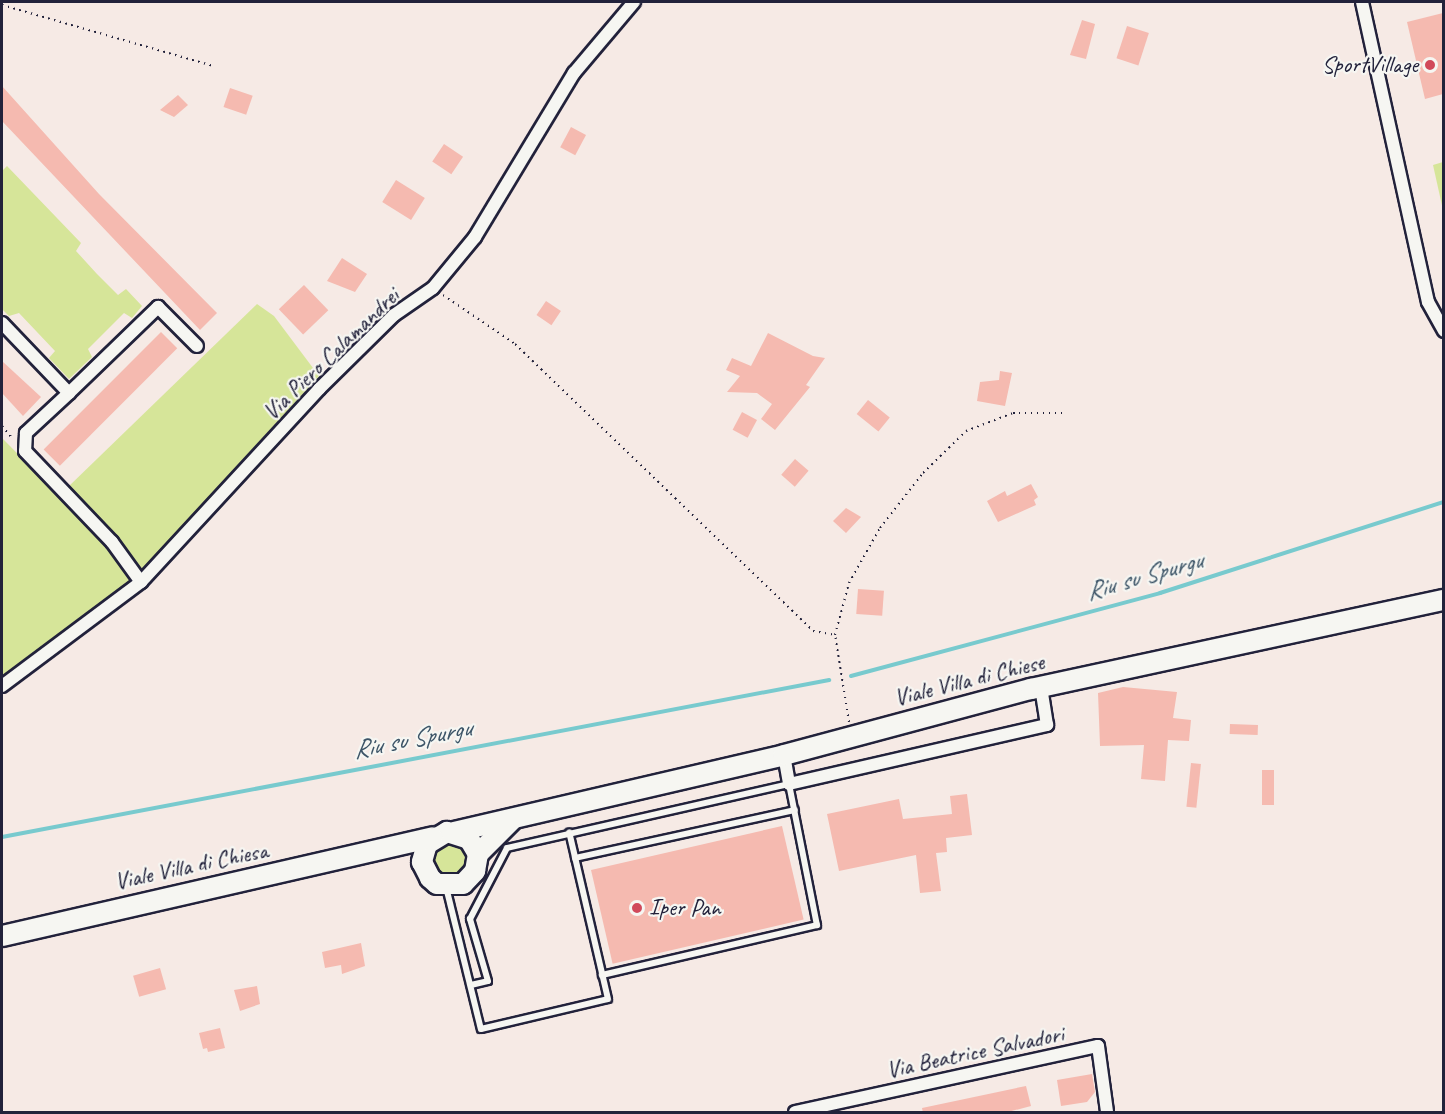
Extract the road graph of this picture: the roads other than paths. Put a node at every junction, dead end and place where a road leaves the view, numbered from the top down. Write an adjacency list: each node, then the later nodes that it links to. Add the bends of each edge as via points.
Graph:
1 (634, 2): 7 (street, Via Piero Calamandrei, via 574,73 475,237 433,288 394,315 319,390)
2 (1362, 2): 4 (street, via 1428,302)
3 (2, 323): 6 (street)
4 (1443, 329)
5 (196, 346): 6 (street, via 158,307)
6 (69, 393): 7 (street, via 26,433 25,451 112,542)
7 (141, 582): 9 (street, Via Piero Calamandrei)
8 (1443, 600): 10 (main road, Viale Villa di Chiese)
9 (2, 686)
10 (1041, 687): 11 (main road, Viale Villa di Chiese); 12 (street, via 1047,725)
11 (784, 755): 12 (street); 14 (main road, Viale Villa di Chiese)
12 (789, 784): 13 (lane); 16 (lane)
13 (795, 810): 20 (lane); 26 (lane, via 817,925)
14 (511, 821): 15 (main road, Viale Villa di Chiesa); 19 (main road)
15 (454, 832): 17 (main road, Viale Villa di Chiesa); 19 (main road, via 469,839)
16 (569, 832): 20 (lane); 24 (lane, via 507,848 470,919)
17 (433, 837): 18 (main road, Viale Villa di Chiesa); 21 (main road)
18 (392, 848): 21 (main road); 23 (main road, Viale Villa di Chiesa)
19 (478, 854): 22 (main road, via 470,879)
20 (575, 858): 26 (lane)
21 (422, 862): 22 (main road, via 430,878)
22 (446, 887): 25 (lane)
23 (2, 936)
24 (478, 946): 25 (lane); 27 (lane, via 488,981)
25 (462, 949): 27 (lane)
26 (602, 975): 27 (lane, via 608,999 481,1029)
27 (471, 985)
28 (795, 1113): 29 (street, Via Beatrice Salvadori, via 1098,1046)
29 (1107, 1113)

